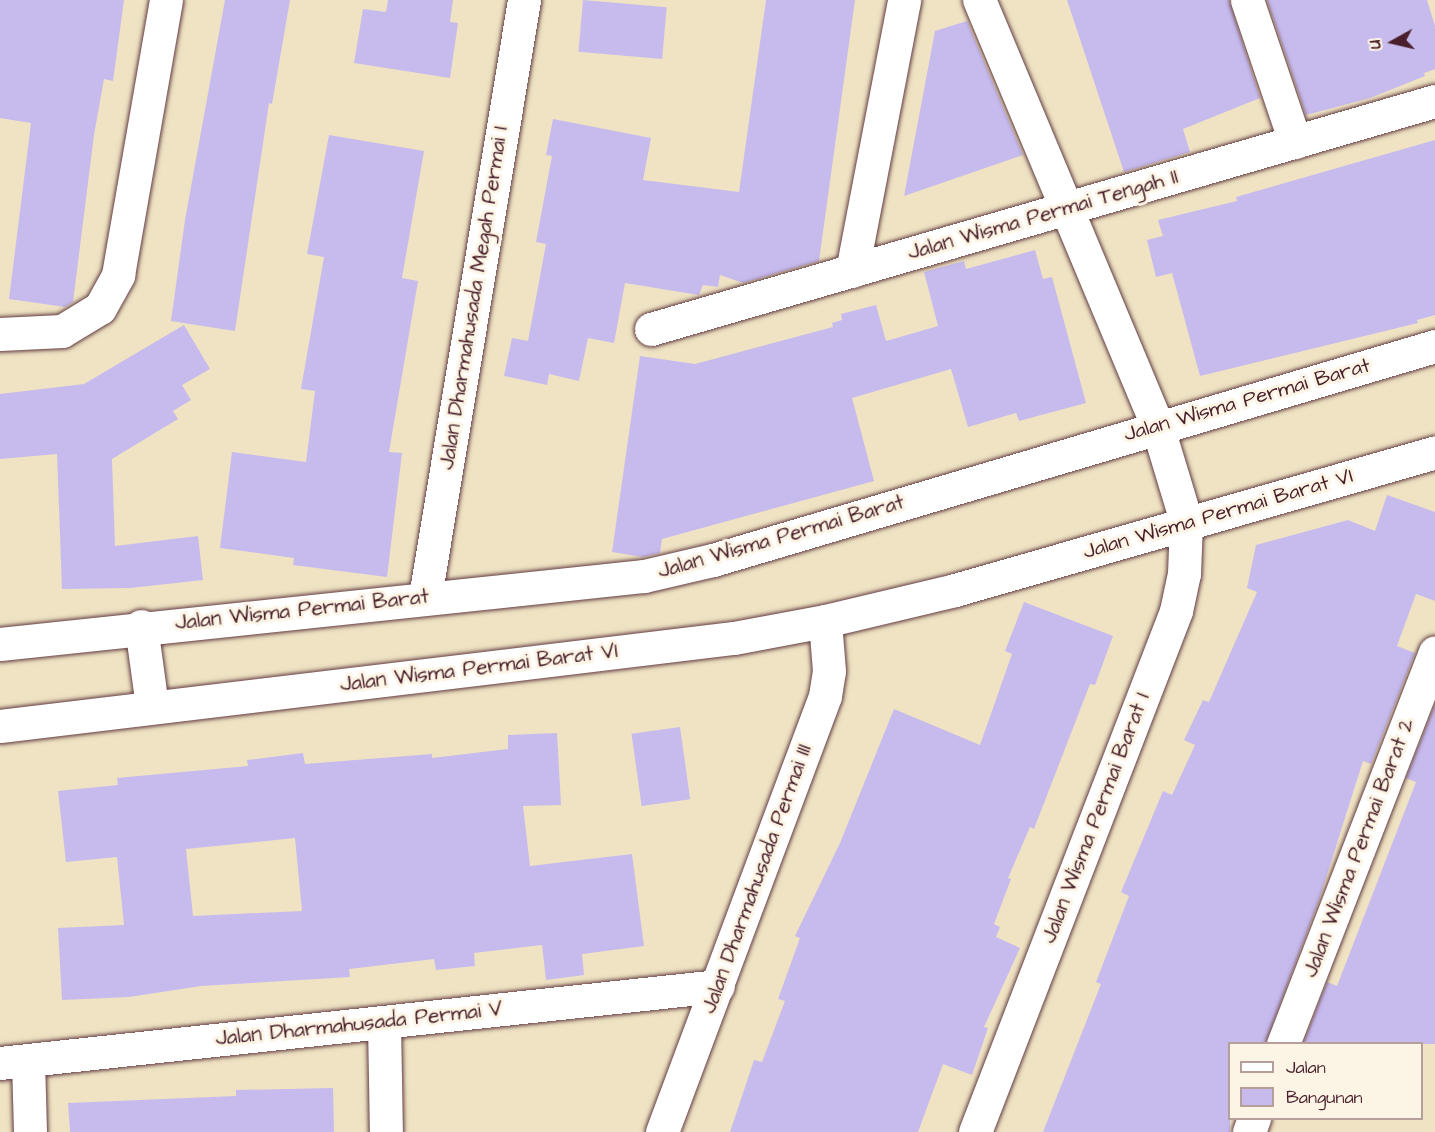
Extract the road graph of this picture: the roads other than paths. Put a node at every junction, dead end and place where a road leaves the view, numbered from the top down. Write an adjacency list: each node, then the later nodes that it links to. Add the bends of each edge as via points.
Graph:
1 (166, 0): 11 (street, via 118,275 100,308 62,331)
2 (524, 0): 16 (street, Jalan Dharmahusada Megah Permai I)
3 (904, 0): 9 (street)
4 (979, 0): 8 (street, Jalan Wisma Permai Barat I)
5 (1246, 0): 7 (street)
6 (1435, 101): 7 (street, Jalan Wisma Permai Tengah II)
7 (1295, 142): 8 (street, Jalan Wisma Permai Tengah II)
8 (1068, 206): 9 (street, Jalan Wisma Permai Tengah II); 13 (street, Jalan Wisma Permai Barat I)
9 (852, 271): 10 (street, Jalan Wisma Permai Tengah II)
10 (651, 329)
11 (0, 334)
12 (1435, 346): 13 (street, Jalan Wisma Permai Barat)
13 (1160, 433): 15 (street, Jalan Wisma Permai Barat I); 16 (street, Jalan Wisma Permai Barat, via 713,560 644,576)
14 (1435, 452): 15 (street, Jalan Wisma Permai Barat VI)
15 (1183, 509): 17 (street, Jalan Wisma Permai Barat VI, via 1001,577); 30 (street, Jalan Wisma Permai Barat I, via 1184,574 1176,611)
16 (425, 597): 18 (street, Jalan Wisma Permai Barat)
17 (825, 621): 21 (street, Jalan Wisma Permai Barat VI, via 734,638); 23 (street, Jalan Dharmahusada Permai III, via 829,670 825,696)
18 (141, 626): 19 (street, Jalan Wisma Permai Barat); 21 (street)
19 (0, 644)
20 (1435, 652): 25 (street, Jalan Wisma Permai Barat 2)
21 (152, 706): 22 (street, Jalan Wisma Permai Barat VI)
22 (0, 726)
23 (718, 986): 24 (street, Jalan Dharmahusada Permai V); 29 (street, Jalan Dharmahusada Permai III)
24 (384, 1022): 26 (street, Jalan Dharmahusada Permai V); 28 (street)
25 (1284, 1042)
26 (14, 1062): 27 (street)
27 (30, 1132)
28 (386, 1132)
29 (662, 1132)
30 (975, 1132)

